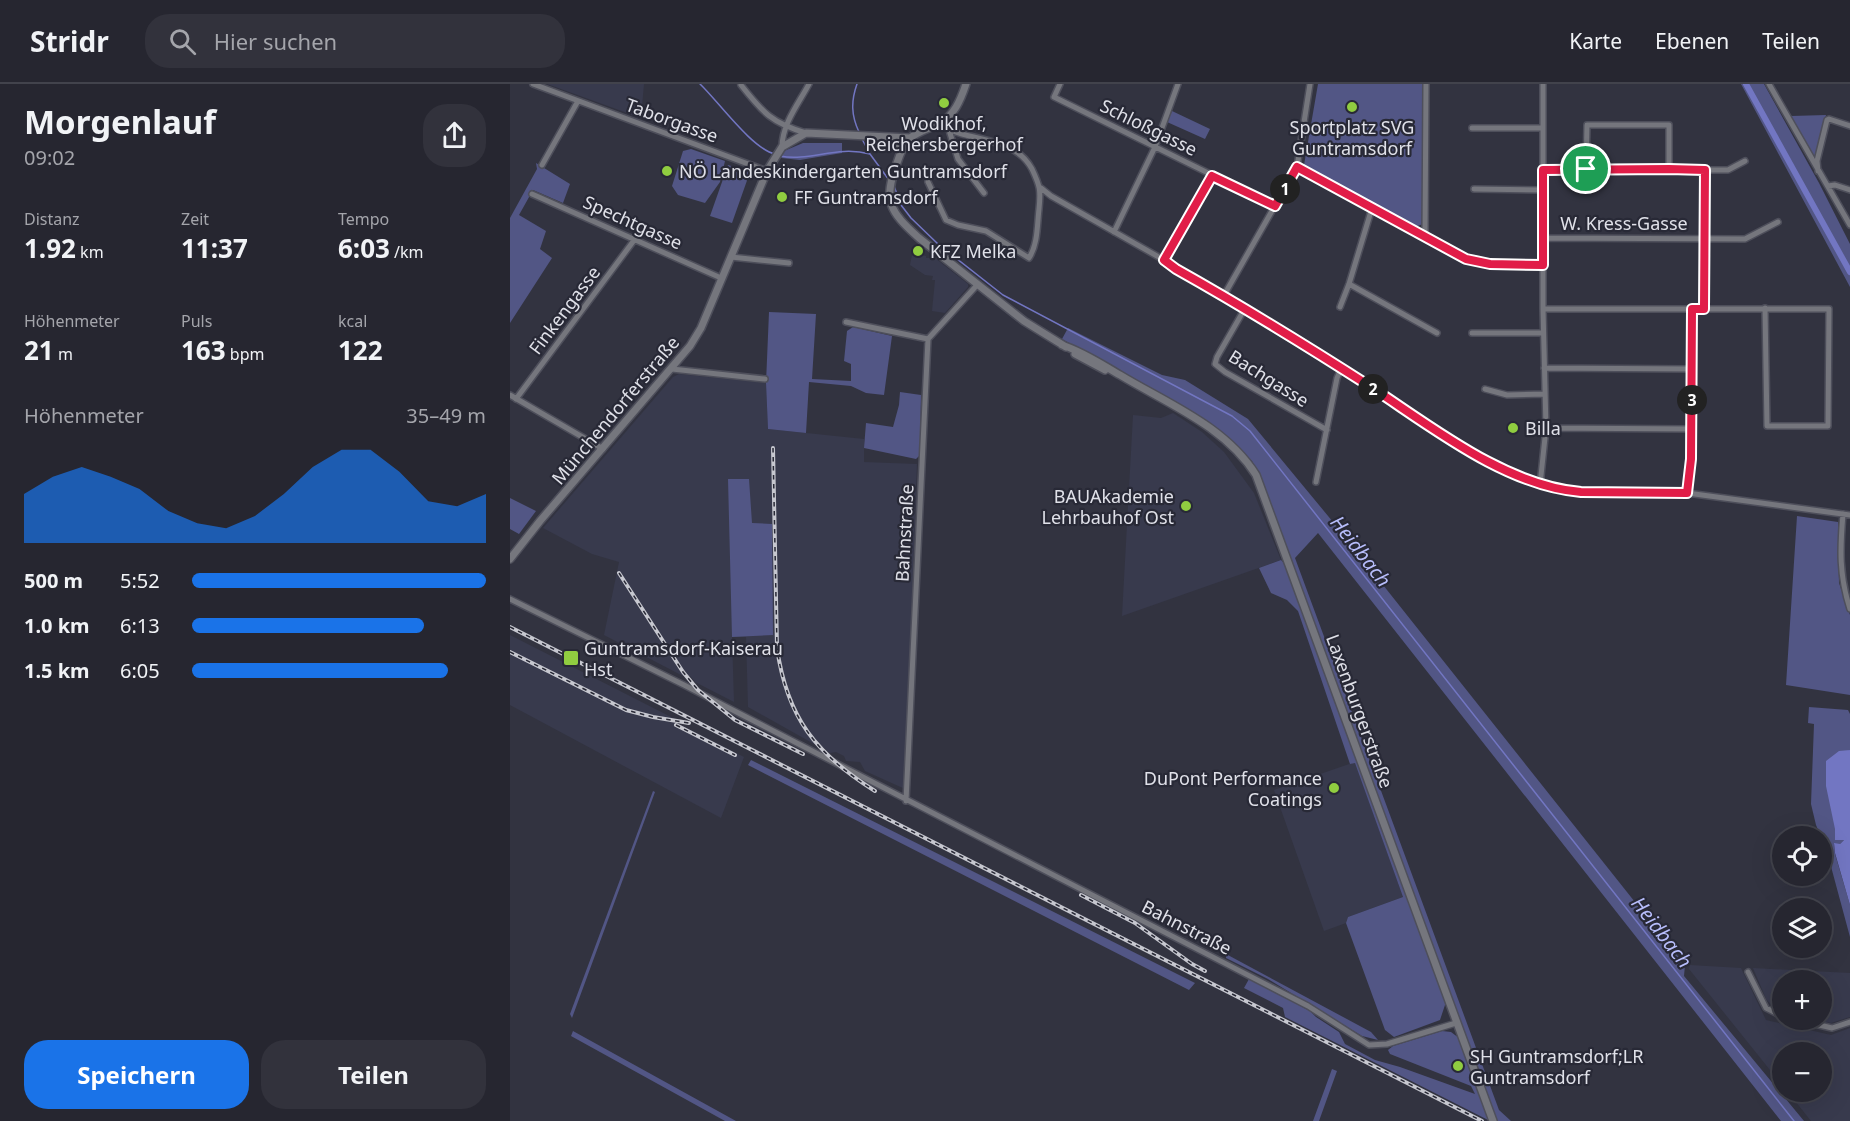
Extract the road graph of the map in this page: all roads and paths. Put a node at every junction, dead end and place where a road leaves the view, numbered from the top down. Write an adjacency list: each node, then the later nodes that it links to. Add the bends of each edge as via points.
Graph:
1 (533, 84): 11 (street, Taborgasse)
2 (809, 84): 14 (street)
3 (966, 84): 12 (street, via 958,105)
4 (1060, 84): 21 (street, Schloßgasse, via 1054,97)
5 (1178, 84): 21 (street)
6 (1310, 84): 26 (street)
7 (1426, 84): 47 (street)
8 (1544, 84): 16 (street)
9 (1769, 84): 32 (street)
10 (741, 86): 14 (street, via 764,114)
11 (578, 101): 25 (street); 31 (street, Taborgasse)
12 (939, 124): 17 (street); 20 (street, Laxenburgerstraße)
13 (1850, 126): 32 (street, via 1827,120 1817,160)
14 (786, 127): 18 (street); 23 (street)
15 (1472, 128): 16 (street)
16 (1543, 128): 29 (street)
17 (949, 130): 36 (street, via 1018,152); 40 (street, via 958,159)
18 (806, 134): 19 (street); 23 (street)
19 (884, 137): 20 (street); 22 (street)
20 (910, 138): 22 (street, Laxenburgerstraße)
21 (1155, 147): 33 (street, Schloßgasse); 46 (street)
22 (902, 148): 56 (street, Laxenburgerstraße, via 889,187 891,204 906,226)
23 (780, 149): 31 (street, Münchendorferstraße)
24 (1745, 161): 30 (street, via 1728,170)
25 (542, 165)
26 (1297, 167): 42 (street); 43 (street)
27 (1586, 169): 28 (street); 28 (street, via 1587,125 1669,124); 29 (street)
28 (1669, 169): 30 (street)
29 (1543, 170): 38 (street)
30 (1705, 170): 49 (street)
31 (767, 171): 51 (street, Münchendorferstraße)
32 (1818, 172): 35 (street)
33 (1212, 176): 42 (street, Schloßgasse); 52 (street)
34 (928, 182): 36 (street, via 946,220 986,231 1029,258 1035,249)
35 (1828, 186): 39 (street); 45 (street)
36 (1041, 188): 46 (street)
37 (1474, 189): 38 (street)
38 (1543, 190): 48 (street)
39 (1850, 190)
40 (984, 193)
41 (532, 194): 50 (street, Spechtgasse)
42 (1275, 206): 58 (street)
43 (1372, 208): 47 (street); 57 (street)
44 (1778, 222): 49 (street, W. Kress-Gasse, via 1745,238)
45 (1850, 225)
46 (1114, 232): 52 (street)
47 (1425, 235): 54 (street, via 1466,259 1490,264)
48 (1543, 238): 49 (street, W. Kress-Gasse); 54 (street)
49 (1704, 238): 63 (street)
50 (635, 239): 55 (street, Spechtgasse); 78 (street, Finkengasse)
51 (731, 257): 53 (street); 55 (street, Münchendorferstraße)
52 (1164, 260): 58 (street)
53 (789, 263)
54 (1543, 265): 61 (street)
55 (721, 278): 71 (street, Münchendorferstraße, via 701,328)
56 (978, 284): 69 (street); 94 (street, Laxenburgerstraße, via 1034,328 1206,425 1248,462 1318,640)
57 (1349, 284): 59 (street); 66 (street)
58 (1223, 297): 64 (street)
59 (1340, 307)
60 (1765, 308): 60 (street, via 1828,309 1828,426 1767,426); 63 (street)
61 (1543, 309): 62 (street); 68 (street)
62 (1692, 309): 63 (street); 73 (street)
63 (1704, 309)
64 (1244, 310): 72 (street); 81 (street, Bachgasse, via 1215,364)
65 (846, 322): 69 (street)
66 (1437, 333)
67 (1472, 333): 68 (street)
68 (1543, 333): 70 (street)
69 (928, 339): 90 (street, Bahnstraße)
70 (1544, 368): 73 (street); 76 (street)
71 (672, 369): 74 (street); 82 (street, Münchendorferstraße)
72 (1341, 369): 81 (street, Bachgasse); 84 (street, via 1447,438)
73 (1692, 369): 80 (street)
74 (765, 379)
75 (1485, 389): 76 (street, via 1507,395)
76 (1545, 394): 79 (street)
77 (510, 395): 78 (street)
78 (516, 399): 82 (street)
79 (1546, 428): 80 (street); 84 (street)
80 (1692, 429): 85 (street)
81 (1327, 430): 83 (street, Bachgasse)
82 (603, 448): 87 (street, Münchendorferstraße)
83 (1316, 482)
84 (1540, 485): 85 (street, via 1581,492)
85 (1687, 493): 86 (street)
86 (1847, 514): 89 (street, via 1841,560 1842,585)
87 (510, 559)
88 (510, 599): 90 (street, Bahnstraße)
89 (1850, 609)
90 (906, 801): 94 (street, Bahnstraße, via 1308,1006 1369,1045 1387,1044)
91 (1748, 972): 92 (street, via 1766,1008)
92 (1772, 1011)
93 (1850, 1022): 95 (street)
94 (1456, 1023): 96 (street, Laxenburgerstraße)
95 (1832, 1028)
96 (1493, 1121)

